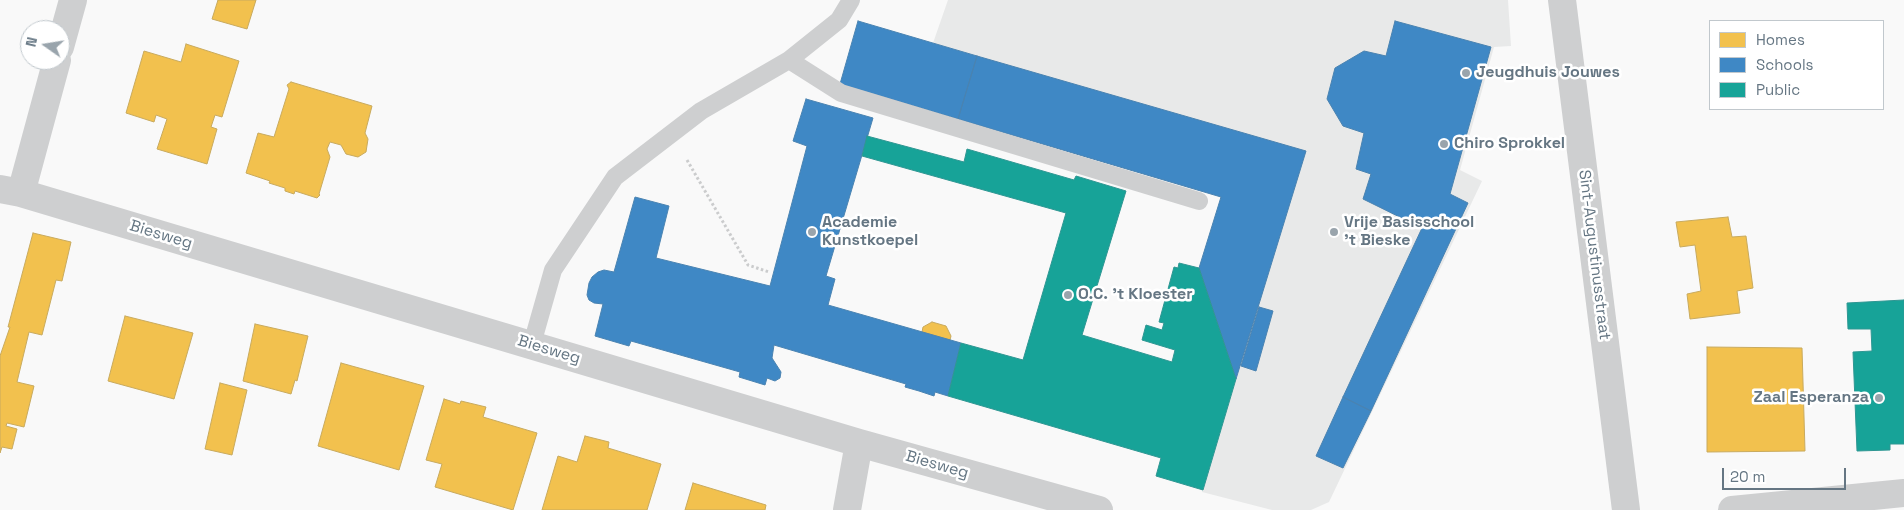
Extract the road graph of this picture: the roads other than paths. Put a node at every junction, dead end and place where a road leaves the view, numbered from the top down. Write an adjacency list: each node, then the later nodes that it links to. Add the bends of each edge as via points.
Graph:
1 (73, 0): 4 (street)
2 (851, 0): 5 (lane, via 839,20)
3 (1562, 0): 14 (street, Sint-Augustinusstraat)
4 (68, 20)
5 (789, 60): 8 (lane, via 841,94); 9 (lane, via 701,111 615,177 553,270)
6 (53, 70): 7 (street)
7 (11, 191): 9 (street, Biesweg)
8 (1199, 201)
9 (532, 344): 10 (street, Biesweg)
10 (859, 443): 12 (street); 13 (street, Biesweg)
11 (1904, 493): 15 (street)
12 (847, 510)
13 (1099, 510)
14 (1626, 510)
15 (1732, 510)

